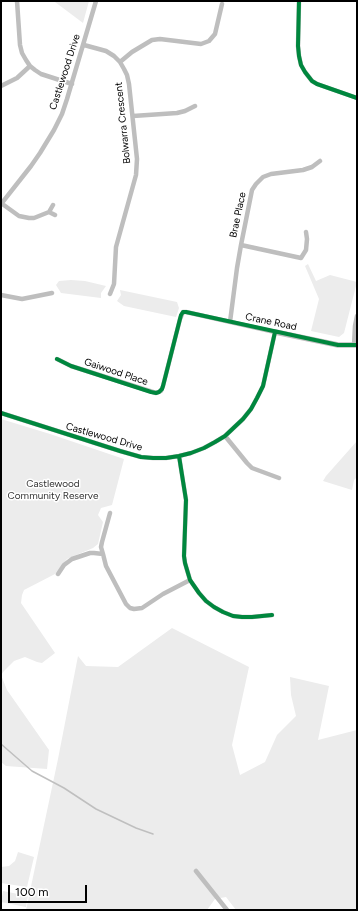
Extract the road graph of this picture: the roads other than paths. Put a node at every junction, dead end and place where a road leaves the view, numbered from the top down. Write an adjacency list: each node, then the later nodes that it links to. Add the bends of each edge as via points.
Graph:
1 (17, 1): 7 (street, via 20,44)
2 (96, 1): 5 (street, Castlewood Drive)
3 (300, 1): 10 (street, via 298,46 301,65 305,72 317,84)
4 (222, 4): 6 (street, via 215,34 209,41 201,44 152,40)
5 (84, 44): 6 (street, via 106,52); 8 (street, Castlewood Drive)
6 (120, 62): 12 (street, Bolwarra Crescent, via 127,75)
7 (30, 66): 8 (street, via 42,74); 9 (street)
8 (72, 84): 14 (street, Castlewood Drive, via 62,114 46,143)
9 (1, 86)
10 (357, 98)
11 (195, 106): 12 (street, via 177,113)
12 (133, 116): 21 (street, Bolwarra Crescent, via 137,168 116,247 114,284)
13 (320, 161): 19 (street, Brae Place, via 312,168 271,174 258,181 252,190)
14 (1, 204): 16 (street, via 24,218 34,218)
15 (52, 205): 16 (street)
16 (49, 212): 17 (street)
17 (55, 215)
18 (306, 232): 19 (street, via 306,250 302,258)
19 (241, 245): 25 (street, Brae Place)
20 (52, 293): 22 (street, via 22,299)
21 (110, 294)
22 (1, 295)
23 (183, 312): 25 (street, Crane Road); 28 (street, Gaiwood Place, via 163,386 159,392 151,392)
24 (357, 316): 27 (street)
25 (230, 322): 26 (street, Crane Road)
26 (275, 332): 27 (street, Crane Road, via 338,345); 30 (street, Castlewood Drive, via 263,386 243,419)
27 (356, 345)
28 (57, 359)
29 (1, 414): 31 (street, Castlewood Drive, via 141,456)
30 (225, 436): 31 (street, Castlewood Drive, via 204,448); 32 (street, via 252,468)
31 (179, 456): 36 (street, via 186,500 184,556)
32 (279, 478)
33 (110, 513): 34 (street, via 102,542)
34 (103, 554): 35 (street, via 90,553 72,559); 36 (street, via 106,566 130,608 142,608)
35 (58, 574)
36 (190, 580): 37 (street, via 206,601 223,612 242,617)
37 (272, 615)
38 (196, 871): 39 (street)
39 (227, 910)

